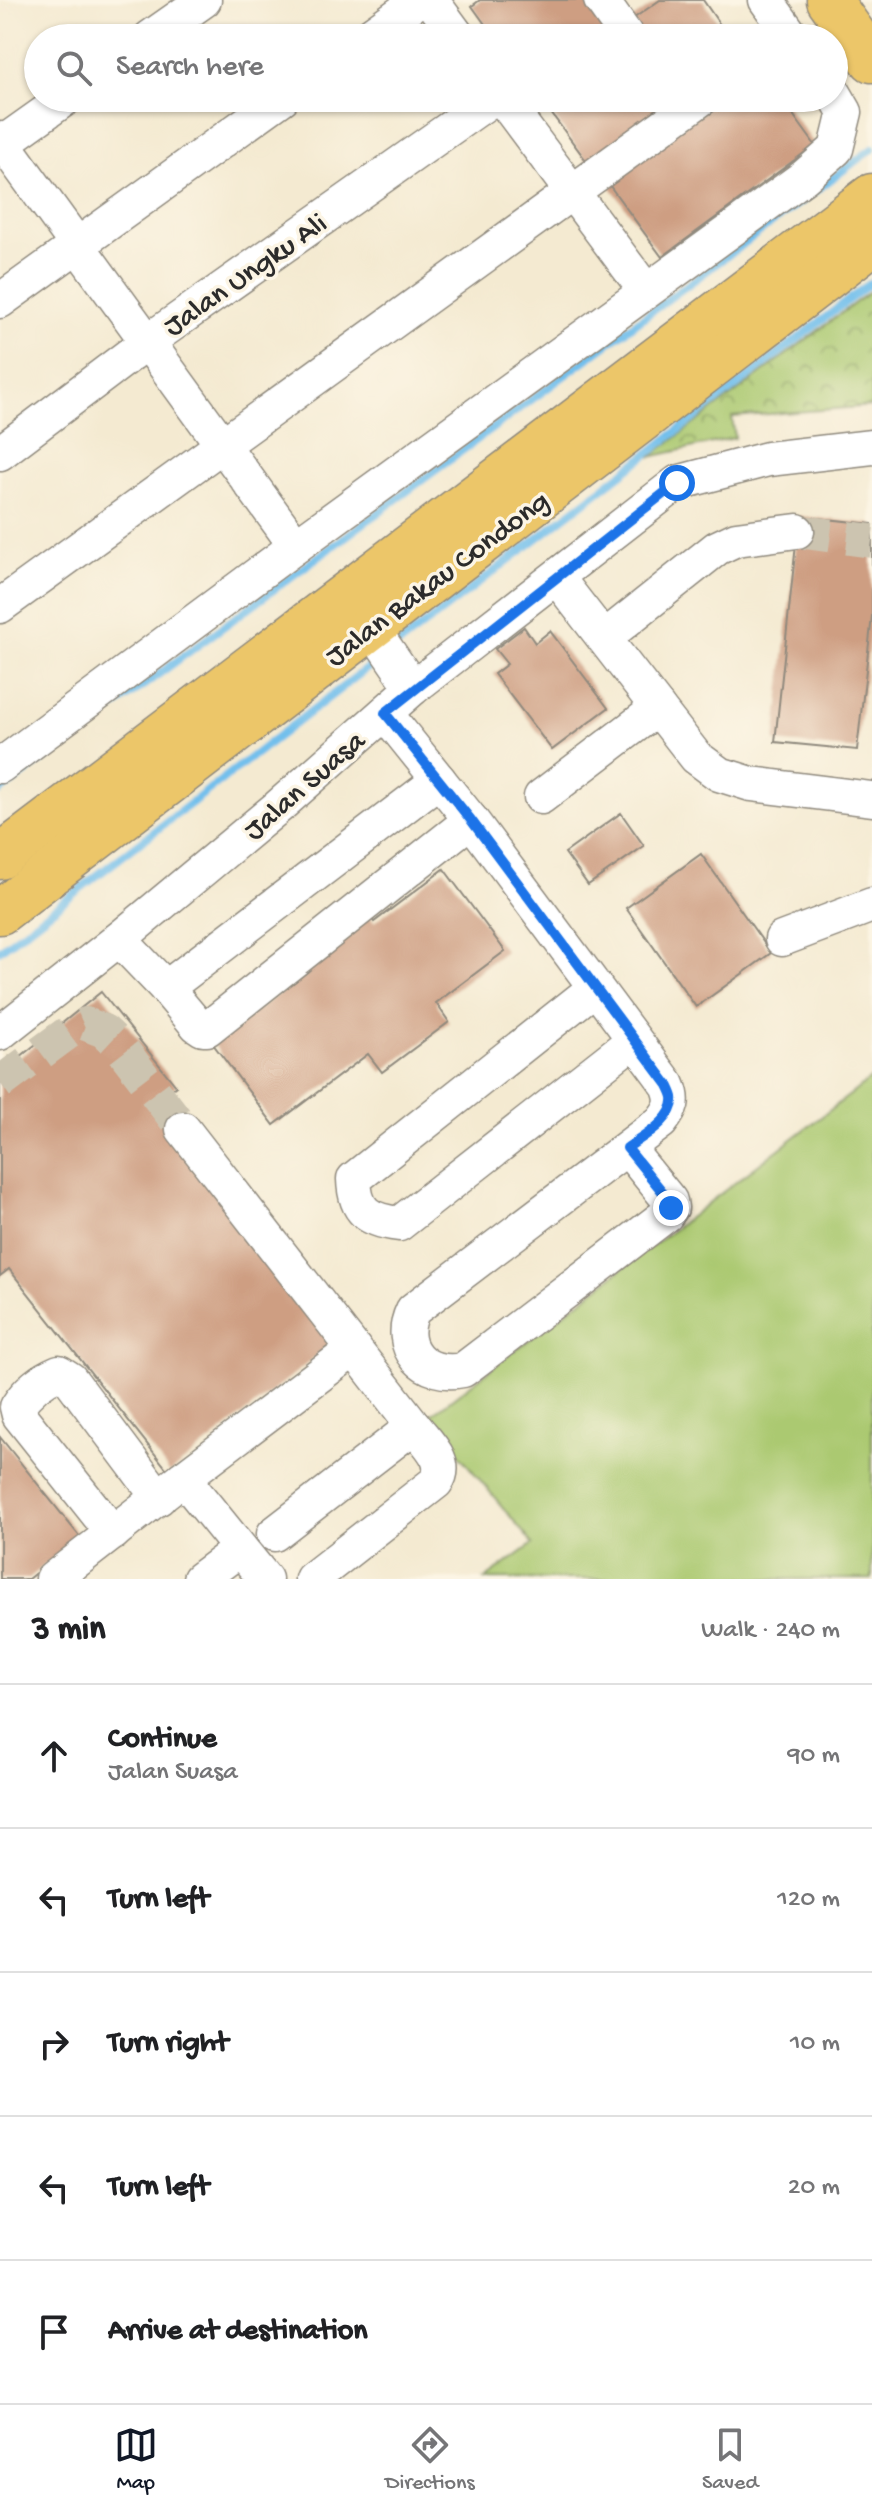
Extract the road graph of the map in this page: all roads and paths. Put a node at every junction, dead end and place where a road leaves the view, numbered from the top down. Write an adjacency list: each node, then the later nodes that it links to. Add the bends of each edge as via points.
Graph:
1 (204, 0): 7 (street)
2 (419, 0): 8 (street)
3 (431, 0): 9 (street)
4 (601, 0): 10 (street)
5 (766, 0): 11 (street)
6 (829, 0): 12 (main road)
7 (170, 24)
8 (386, 24)
9 (449, 24)
10 (618, 24)
11 (781, 24)
12 (846, 24)
13 (848, 27): 14 (main road)
14 (872, 60)
15 (45, 112): 21 (street)
16 (262, 112): 25 (street)
17 (473, 112): 28 (street, Jalan Ungku Ali)
18 (512, 112): 22 (street)
19 (673, 112): 22 (street)
20 (845, 112): 26 (street, via 836,149)
21 (1, 142): 25 (street)
22 (571, 192): 26 (street); 29 (street)
23 (872, 196): 45 (main road, Jalan Bakau Condong)
24 (872, 243): 37 (main road, Jalan Bakau Condong)
25 (77, 245): 27 (street); 28 (street)
26 (646, 291): 33 (street)
27 (0, 301)
28 (147, 342): 29 (street); 31 (street, Jalan Ungku Ali)
29 (222, 445): 33 (street); 35 (street)
30 (872, 447): 34 (street, Jalan Suasa, via 768,459 677,483)
31 (0, 453)
32 (797, 531): 36 (street, via 736,539 717,548)
33 (296, 546): 40 (street)
34 (557, 578): 36 (street); 37 (street, Jalan Suasa)
35 (0, 606)
36 (604, 638): 38 (street)
37 (392, 657): 39 (street, Jalan Suasa); 47 (main road, Jalan Bakau Condong)
38 (658, 708): 42 (street); 43 (street, via 696,757 719,774 751,784)
39 (385, 713): 41 (street); 48 (street, Jalan Suasa)
40 (0, 766)
41 (439, 780): 44 (street); 50 (street)
42 (541, 797)
43 (872, 799)
44 (471, 820): 50 (street, via 207,1029 197,1025); 51 (street)
45 (0, 857)
46 (872, 905): 49 (street)
47 (0, 912)
48 (119, 939): 50 (street); 52 (street, Jalan Suasa)
49 (782, 939)
50 (166, 988)
51 (595, 988): 53 (street); 53 (street, via 354,1179 360,1208 375,1221 399,1224)
52 (9, 1039)
53 (634, 1040): 55 (street, via 673,1097 661,1122)
54 (183, 1129): 56 (street)
55 (627, 1148): 55 (street, via 413,1310 407,1334 420,1361 440,1372 463,1370 666,1215 670,1201)
56 (354, 1349): 57 (street); 58 (street)
57 (414, 1426): 60 (street); 65 (street, via 441,1465 436,1482)
58 (171, 1488): 59 (street); 59 (street, via 70,1379 59,1372 47,1377 23,1397 19,1415); 61 (street)
59 (113, 1533): 62 (street)
60 (274, 1534)
61 (240, 1549): 63 (street); 64 (street)
62 (53, 1579)
63 (200, 1579)
64 (265, 1579)
65 (312, 1579)

